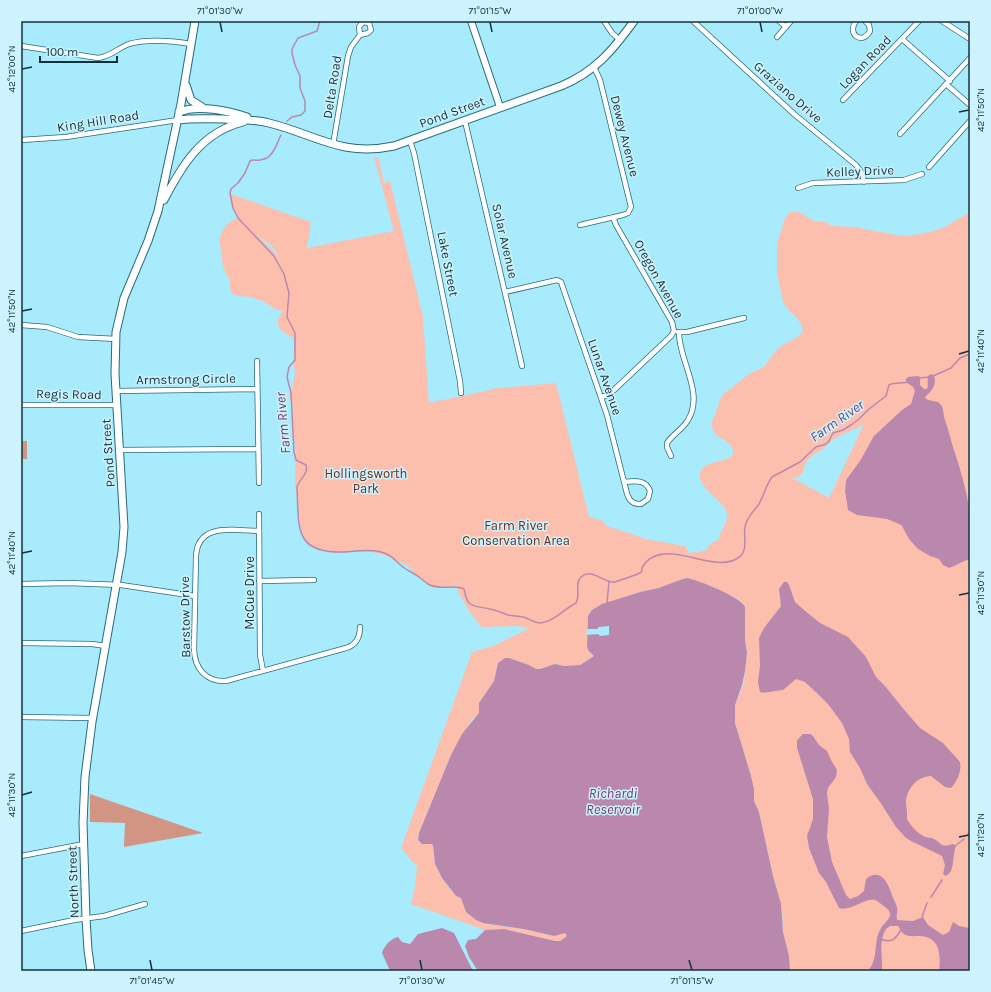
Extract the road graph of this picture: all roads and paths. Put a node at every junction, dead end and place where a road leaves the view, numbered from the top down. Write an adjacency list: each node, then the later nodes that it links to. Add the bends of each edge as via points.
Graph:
1 (195, 21): 18 (main road)
2 (471, 21): 26 (street)
3 (604, 21): 17 (street)
4 (634, 21): 17 (main road, Pond Street)
5 (693, 21): 39 (street, Graziano Drive, via 788,109 856,165 862,173)
6 (779, 21): 12 (street)
7 (791, 21): 12 (street)
8 (856, 21): 9 (street, via 853,32 861,38 870,31)
9 (865, 21)
10 (919, 21): 15 (street, Logan Road)
11 (942, 21): 16 (street)
12 (786, 27): 14 (street)
13 (360, 35): 36 (street, Delta Road, via 348,56)
14 (777, 37)
15 (902, 39): 23 (street); 24 (street, Logan Road)
16 (970, 39)
17 (620, 40): 21 (main road, Pond Street)
18 (191, 44): 19 (street, via 171,41 137,42 98,58); 22 (main road)
19 (21, 46)
20 (970, 58): 23 (street)
21 (594, 67): 26 (main road, Pond Street, via 567,83); 42 (street, Dewey Avenue, via 600,80 631,205 629,211)
22 (186, 76): 27 (main road, via 186,89 191,100); 28 (main road)
23 (948, 83): 25 (street); 33 (street)
24 (843, 100)
25 (970, 105)
26 (500, 107): 31 (main road, Pond Street)
27 (208, 109): 28 (main road, Pond Street); 30 (main road, Pond Street, via 234,113)
28 (179, 112): 29 (main road, Pond Street)
29 (178, 120): 30 (main road, Pond Street); 34 (street, King Hill Road, via 70,137); 41 (main road, Pond Street)
30 (255, 120): 36 (main road, Pond Street); 41 (main road, via 225,128 202,143 174,180)
31 (465, 120): 35 (main road, Pond Street); 44 (street, Solar Avenue)
32 (970, 121): 37 (street)
33 (900, 134)
34 (21, 140)
35 (410, 141): 36 (main road, Pond Street, via 371,150); 53 (street, Lake Street)
36 (333, 145)
37 (930, 167)
38 (922, 174): 39 (street, Kelley Drive, via 904,180)
39 (864, 182): 40 (street, Kelley Drive, via 814,184)
40 (798, 188)
41 (158, 211): 48 (main road, Pond Street, via 124,298)
42 (613, 217): 43 (street); 47 (street, Oregon Avenue)
43 (580, 225)
44 (505, 292): 50 (street, Solar Avenue); 54 (street, Lunar Avenue, via 560,280)
45 (744, 318): 47 (street, Oregon Avenue, via 686,332)
46 (21, 325): 48 (street, via 47,327 78,337)
47 (677, 331): 54 (street, via 614,390); 59 (street, via 693,391 688,421 667,442)
48 (116, 339): 52 (main road, Pond Street)
49 (257, 361): 51 (street)
50 (522, 366)
51 (257, 389): 52 (street, Armstrong Circle); 57 (street)
52 (116, 391): 56 (main road, Pond Street)
53 (461, 393)
54 (601, 397): 60 (street, Lunar Avenue)
55 (21, 405): 56 (street, Regis Road)
56 (117, 405): 58 (main road, Pond Street)
57 (258, 449): 58 (street); 61 (street)
58 (120, 450): 67 (main road, Pond Street, via 124,525)
59 (671, 456)
60 (624, 482): 60 (street, Lunar Avenue, via 640,482 646,485 650,489 647,501 639,505 632,502 628,498)
61 (259, 483)
62 (259, 514): 63 (street, McCue Drive)
63 (259, 531): 65 (street, McCue Drive); 68 (street, Barstow Drive, via 220,530 210,533 201,540 196,552)
64 (314, 580): 65 (street)
65 (260, 581): 72 (street, McCue Drive, via 260,655)
66 (21, 584): 67 (street)
67 (117, 584): 68 (street); 71 (main road, Pond Street)
68 (195, 596): 72 (street, Barstow Drive, via 194,654 201,672 222,681)
69 (360, 627): 72 (street, Barstow Drive, via 357,640 349,647)
70 (21, 643): 71 (street)
71 (106, 646): 74 (main road, Pond Street)
72 (263, 671)
73 (21, 717): 74 (street)
74 (93, 718): 75 (main road, Pond Street)
75 (84, 792): 76 (main road, North Street)
76 (84, 844): 77 (street); 79 (main road, North Street)
77 (21, 856)
78 (145, 904): 79 (street, via 104,916)
79 (86, 918): 80 (street); 81 (main road, North Street)
80 (21, 931)
81 (91, 971)

